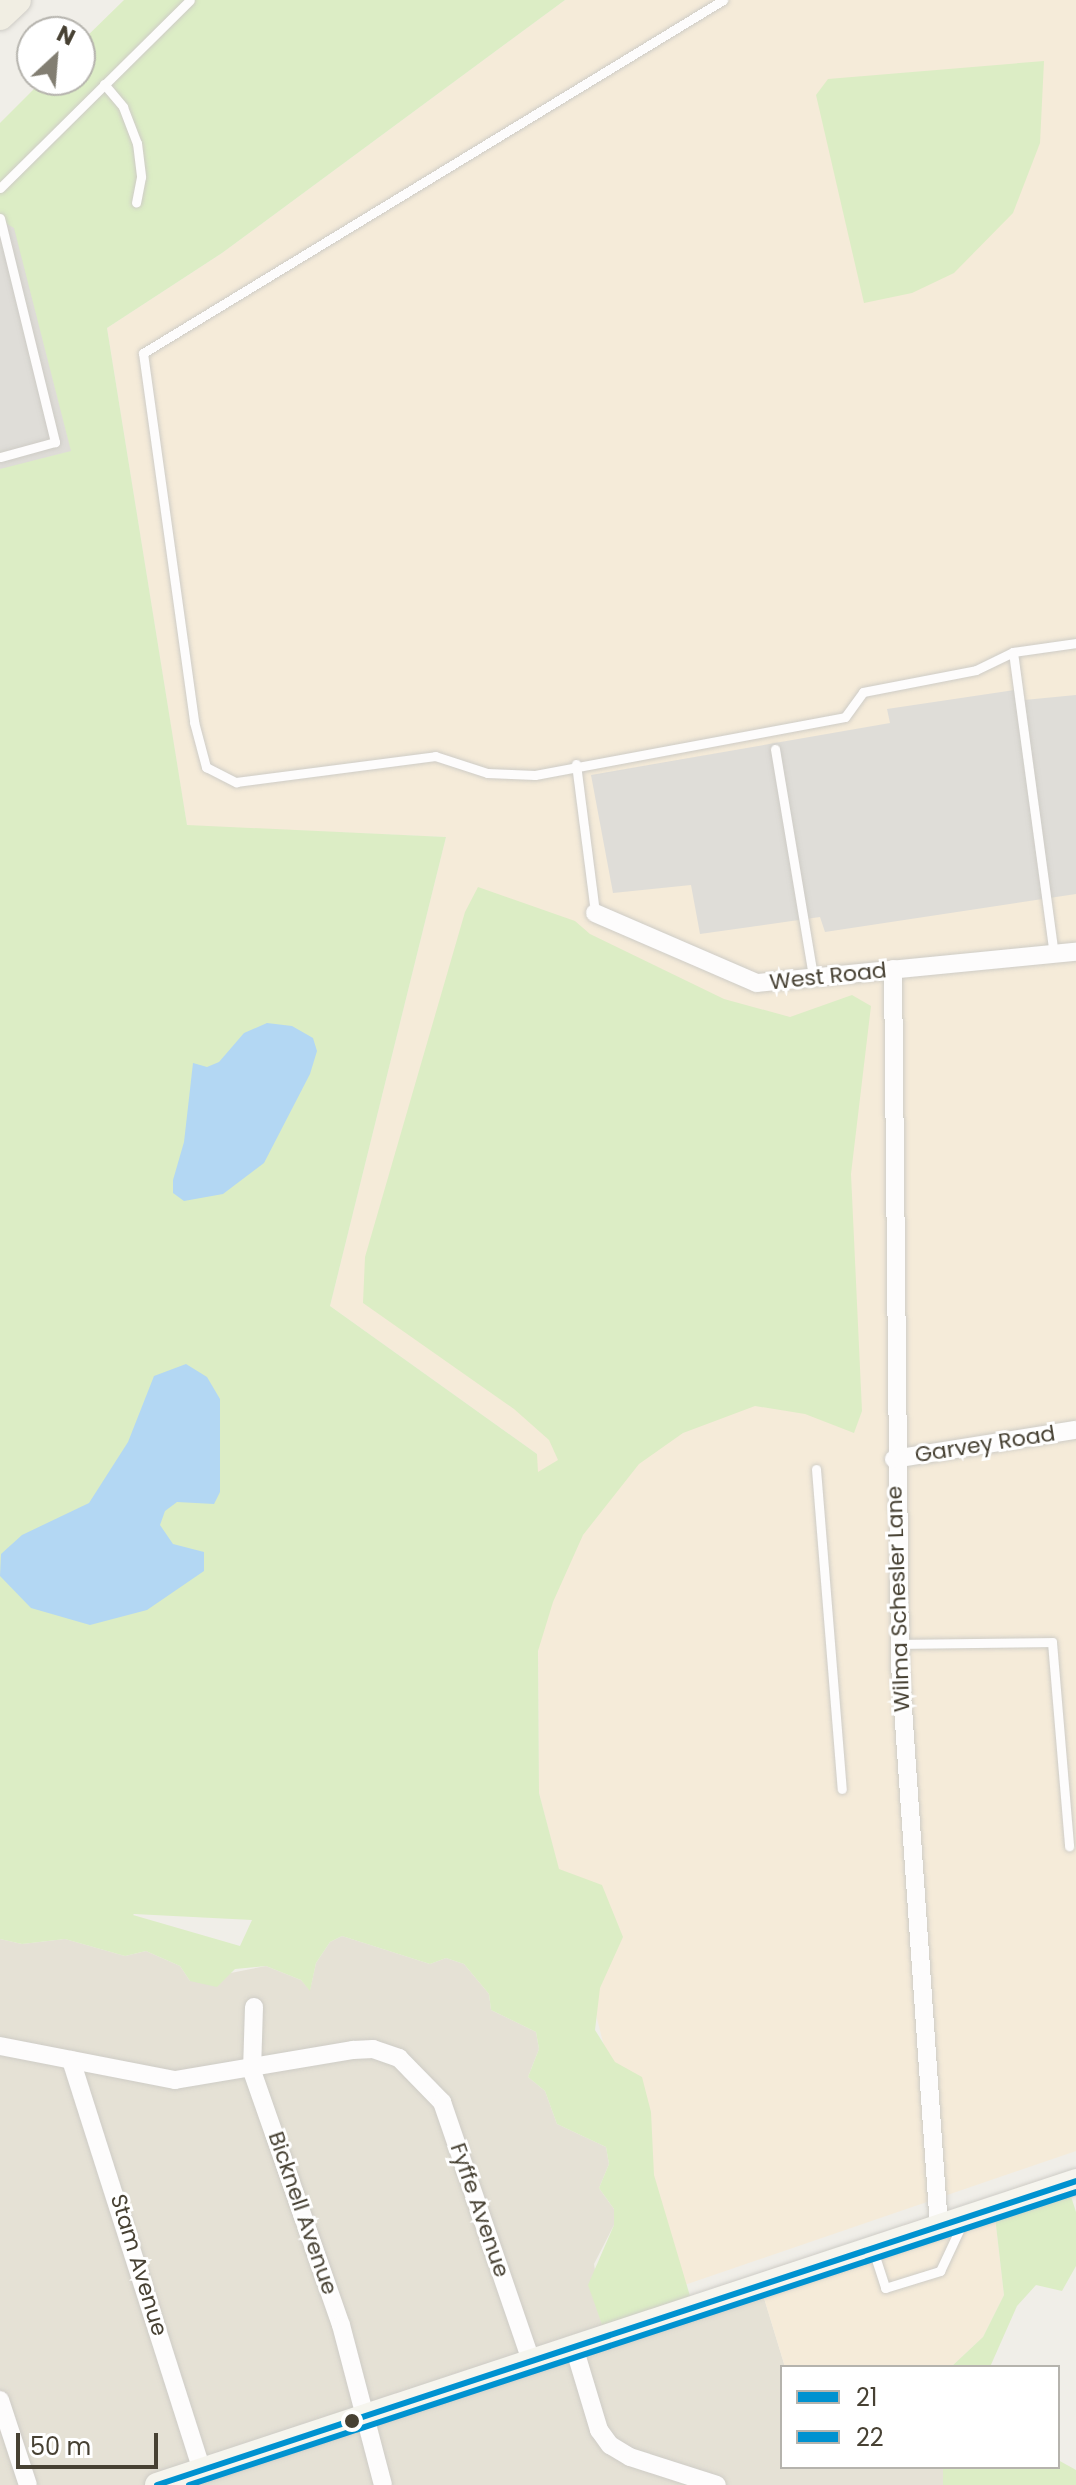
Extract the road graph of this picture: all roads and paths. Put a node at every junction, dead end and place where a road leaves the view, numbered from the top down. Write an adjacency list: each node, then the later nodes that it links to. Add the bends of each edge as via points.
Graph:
1 (17, 0): 4 (main road)
2 (190, 0): 5 (lane)
3 (723, 0): 13 (lane, via 143,353 195,733 214,776 236,782 410,756 458,759 509,777)
4 (0, 16)
5 (104, 84): 6 (lane); 7 (lane, via 123,107 137,143 141,177)
6 (0, 188)
7 (136, 203)
8 (0, 218): 9 (lane, via 55,442)
9 (0, 457)
10 (1076, 643): 11 (lane)
11 (1013, 652): 13 (lane, via 976,670 863,692 845,717); 16 (lane)
12 (775, 749): 18 (lane)
13 (576, 764): 14 (lane)
14 (595, 913): 18 (street, West Road, via 738,979 778,984)
15 (1076, 952): 16 (street, West Road)
16 (1054, 956): 17 (street, West Road)
17 (893, 969): 18 (street, West Road); 20 (street, Wilma Schesler Lane)
18 (813, 977)
19 (1076, 1430): 20 (street, Garvey Road)
20 (894, 1459): 22 (street, Wilma Schesler Lane)
21 (816, 1469): 23 (lane)
22 (899, 1644): 24 (lane, via 1052,1642); 31 (street, Wilma Schesler Lane)
23 (842, 1789)
24 (1069, 1846)
25 (254, 2007): 28 (street, Bicknell Avenue)
26 (0, 2046): 27 (street, Fyffe Avenue)
27 (71, 2060): 28 (street, Fyffe Avenue, via 175,2080); 37 (street, Stam Avenue)
28 (252, 2071): 34 (street, Fyffe Avenue, via 373,2049 399,2058 442,2102); 36 (street, Bicknell Avenue)
29 (1076, 2181): 30 (main road)
30 (964, 2219): 31 (main road); 32 (lane, via 940,2271 885,2288)
31 (939, 2227): 32 (main road)
32 (873, 2250): 33 (main road)
33 (574, 2347): 34 (main road); 41 (street, via 599,2430 610,2445 630,2457)
34 (531, 2361): 36 (main road)
35 (0, 2400): 38 (street)
36 (369, 2417): 37 (main road); 40 (street, Bicknell Avenue)
37 (202, 2471): 39 (main road)
38 (28, 2485)
39 (157, 2485)
40 (383, 2485)
41 (717, 2485)

